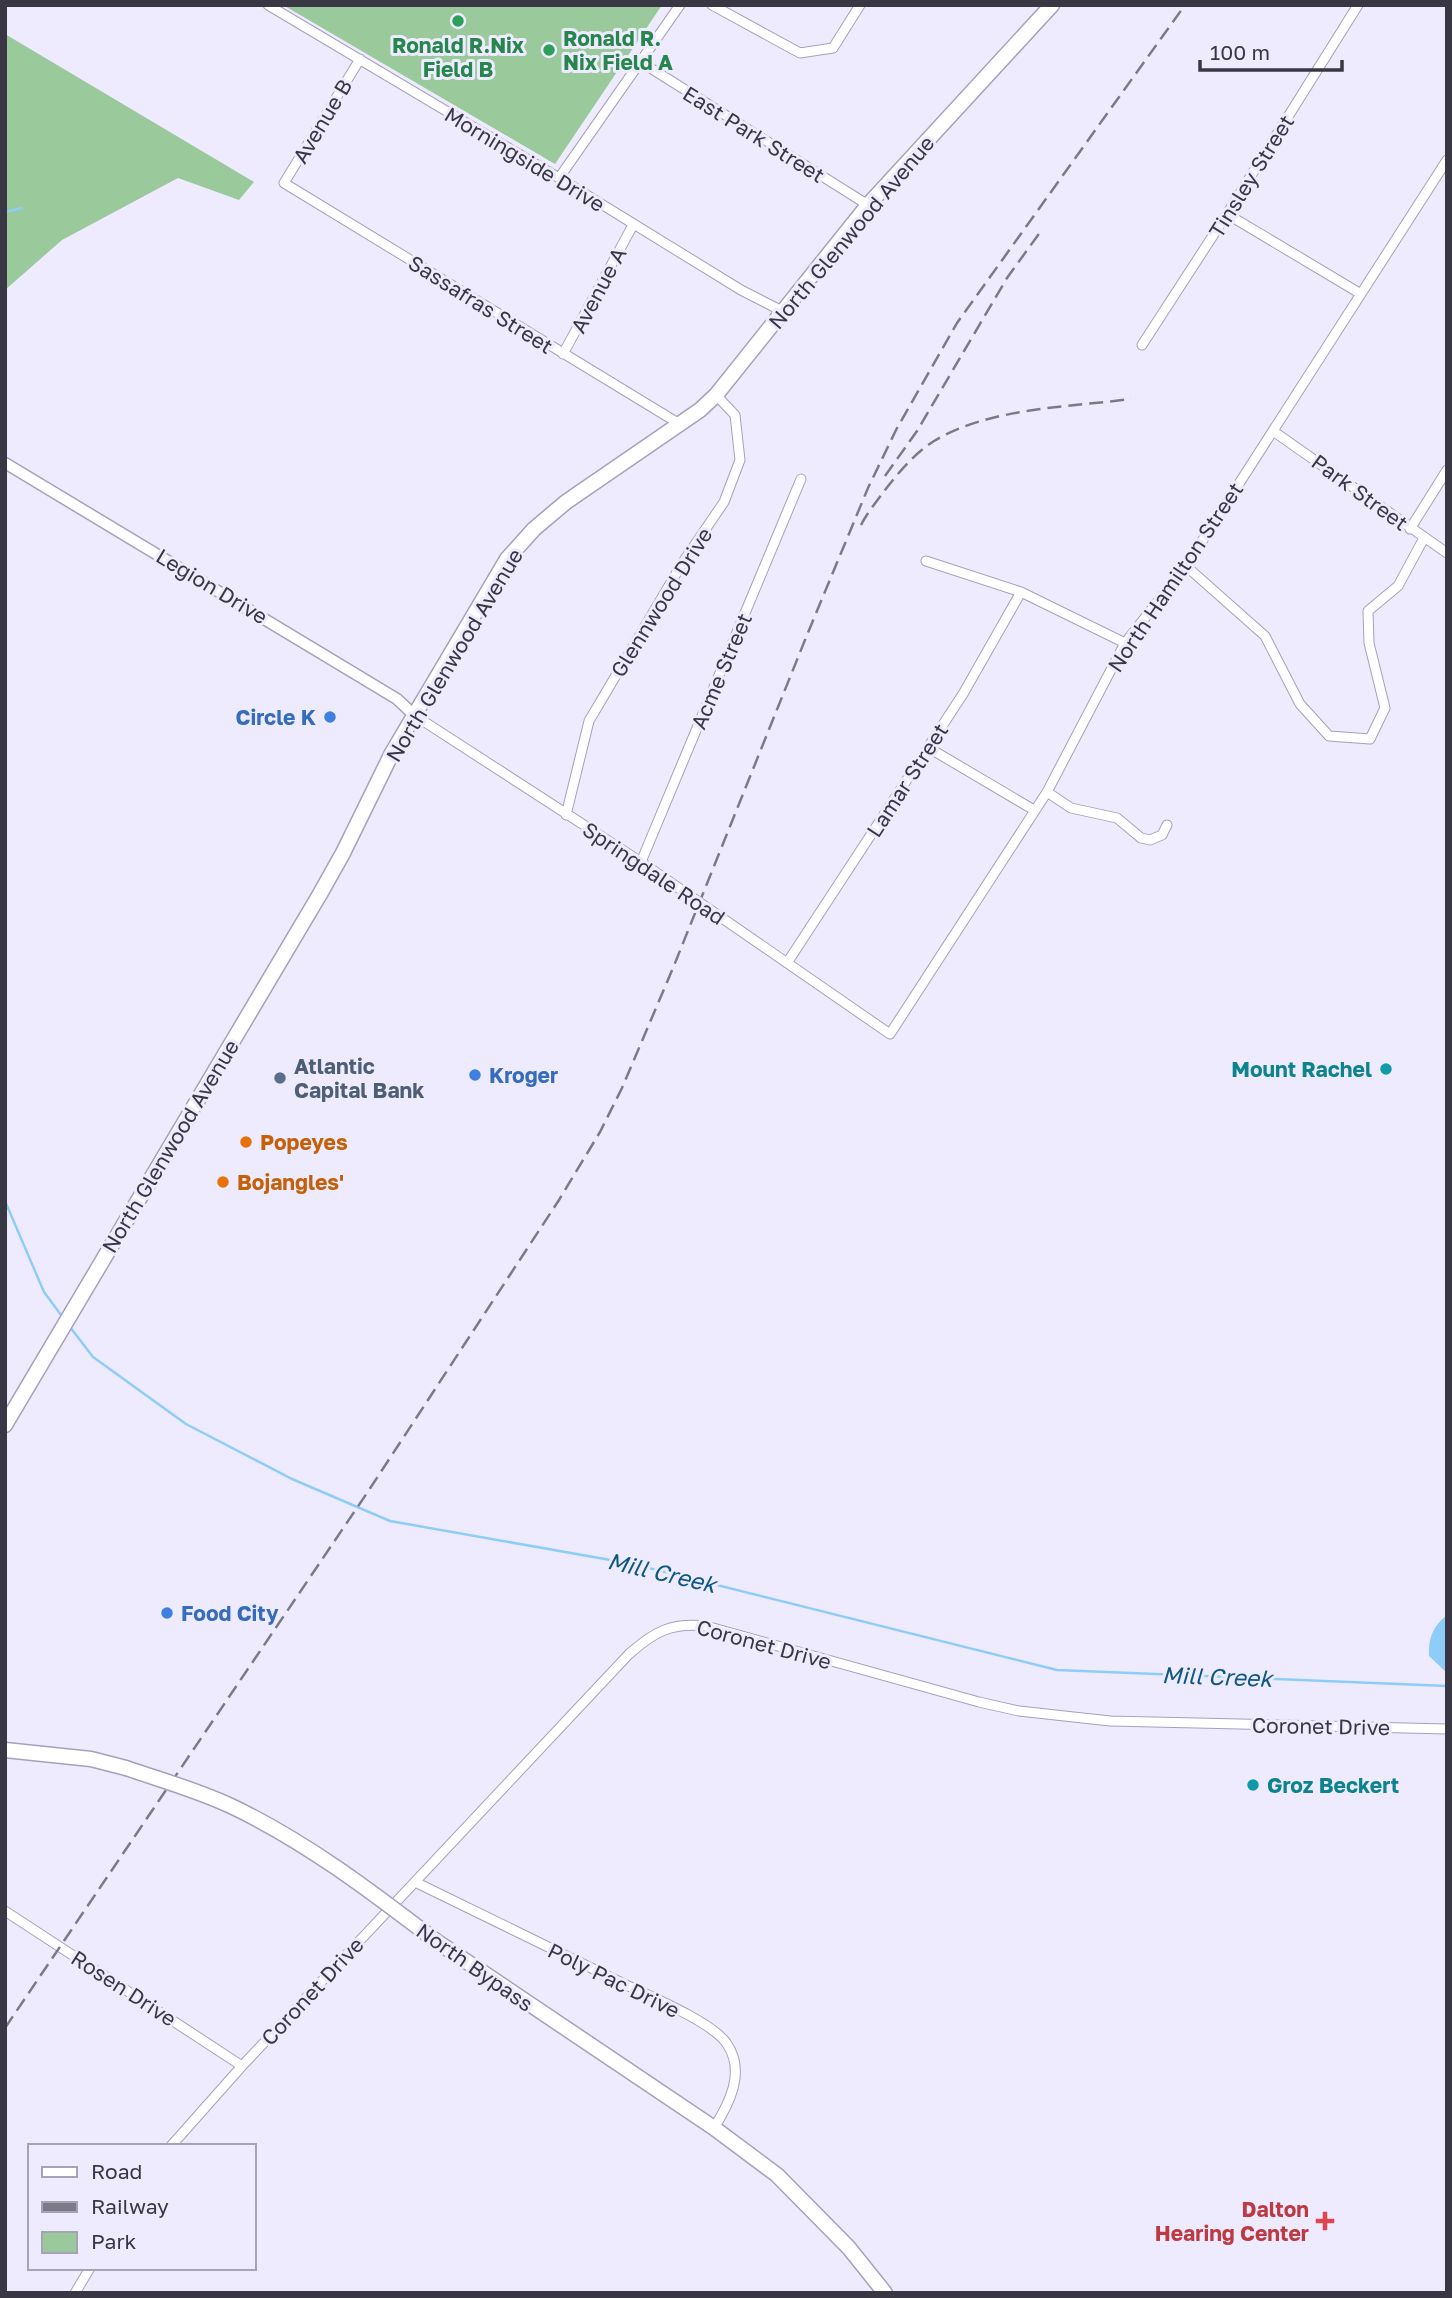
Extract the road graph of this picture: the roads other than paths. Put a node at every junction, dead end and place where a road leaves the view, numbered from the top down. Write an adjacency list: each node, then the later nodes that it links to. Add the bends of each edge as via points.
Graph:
1 (268, 5): 7 (street, Morningside Drive)
2 (680, 5): 8 (street)
3 (712, 5): 4 (street, via 800,53 833,48)
4 (860, 5)
5 (1052, 5): 12 (main road, North Glenwood Avenue)
6 (1358, 5): 13 (street, Tinsley Street)
7 (360, 59): 10 (street, Morningside Drive); 11 (street, Avenue B)
8 (641, 62): 10 (street); 12 (street, East Park Street)
9 (1447, 160): 15 (street, North Hamilton Street)
10 (559, 178): 14 (street, Morningside Drive)
11 (284, 183): 18 (street, Sassafras Street)
12 (868, 205): 16 (main road, North Glenwood Avenue)
13 (1227, 214): 15 (street); 17 (street, Tinsley Street)
14 (633, 225): 16 (street, Morningside Drive); 18 (street, Avenue A)
15 (1361, 294): 21 (street, North Hamilton Street)
16 (782, 311): 19 (main road, North Glenwood Avenue)
17 (1142, 345)
18 (563, 354): 20 (street, Sassafras Street)
19 (716, 395): 20 (main road, North Glenwood Avenue); 36 (street, Glennwood Drive, via 735,415 740,460 724,502 589,721)
20 (678, 423): 32 (main road, North Glenwood Avenue, via 566,502 525,539 507,559)
21 (1273, 431): 25 (street, Park Street); 29 (street, North Hamilton Street)
22 (5, 463): 32 (street, Legion Drive, via 389,694)
23 (1447, 470): 25 (street)
24 (801, 479): 38 (street, Acme Street)
25 (1410, 528): 26 (street, Park Street)
26 (1424, 538): 27 (street, Park Street); 29 (street, via 1398,586 1368,611 1369,643 1385,708 1370,739 1328,736 1300,704 1265,636)
27 (1447, 553)
28 (926, 561): 30 (street)
29 (1186, 566): 31 (street, North Hamilton Street)
30 (1021, 592): 31 (street); 33 (street, Lamar Street)
31 (1125, 643): 34 (street, North Hamilton Street)
32 (414, 715): 36 (street, Springdale Road); 41 (main road, North Glenwood Avenue, via 343,853)
33 (929, 748): 35 (street); 39 (street, Lamar Street)
34 (1046, 792): 35 (street, North Hamilton Street); 37 (street, via 1071,808 1117,818 1141,838 1162,835)
35 (1034, 810): 40 (street, North Hamilton Street)
36 (566, 815): 38 (street, Springdale Road)
37 (1167, 825)
38 (641, 862): 39 (street, Springdale Road)
39 (787, 963): 40 (street, Springdale Road)
40 (890, 1034)
41 (5, 1425)
42 (1447, 1729): 44 (street, Coronet Drive, via 1110,1721 1032,1713 688,1624 662,1630 629,1654)
43 (5, 1750): 47 (main road, North Bypass, bridge, via 91,1759 126,1768 231,1806 265,1824 307,1848 436,1941)
44 (415, 1882): 46 (street, Coronet Drive); 47 (street, Poly Pac Drive, via 722,2036 734,2058 735,2072 729,2105)
45 (5, 1911): 46 (street, Rosen Drive)
46 (242, 2066): 48 (street, Coronet Drive)
47 (714, 2128): 51 (main road, North Bypass, via 777,2175)
48 (173, 2144)
49 (89, 2270): 50 (street)
50 (75, 2293)
51 (886, 2293)

